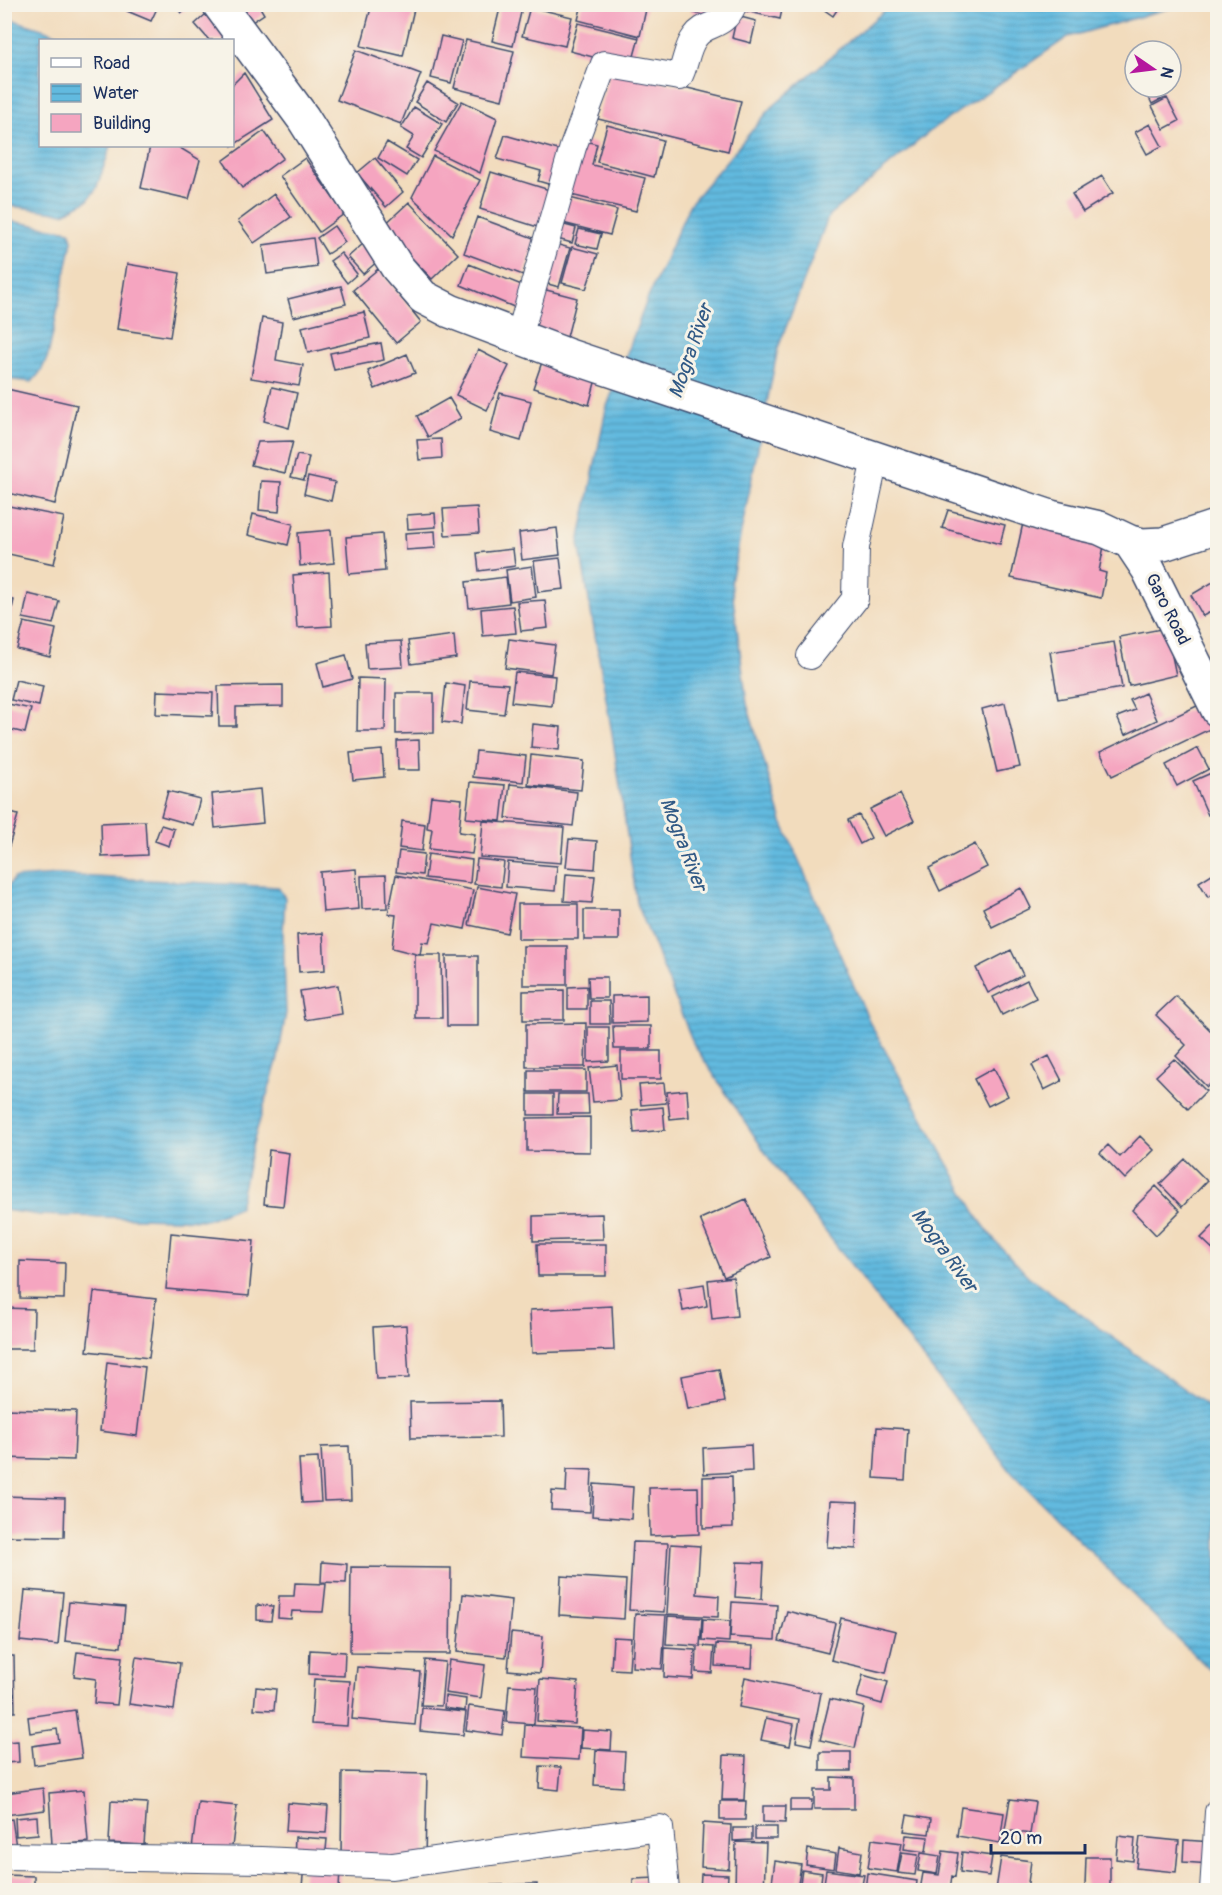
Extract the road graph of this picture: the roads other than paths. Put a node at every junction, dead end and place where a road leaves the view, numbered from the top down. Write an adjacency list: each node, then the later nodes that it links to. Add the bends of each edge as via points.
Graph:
1 (219, 4): 3 (street, via 303,118 397,267 423,297)
2 (734, 4): 3 (street, via 729,15 695,37 679,77 604,64 573,147)
3 (519, 338): 4 (street)
4 (866, 456): 6 (street, via 1051,517 1100,528); 7 (street, via 855,599)
5 (1218, 526): 6 (street, via 1163,544)
6 (1130, 542): 8 (street, Garo Road, via 1148,569)
7 (810, 656)
8 (1218, 710)
9 (1218, 1812): 12 (street)
10 (4, 1856): 11 (street, via 392,1866 660,1828)
11 (666, 1890)
12 (1213, 1890)

